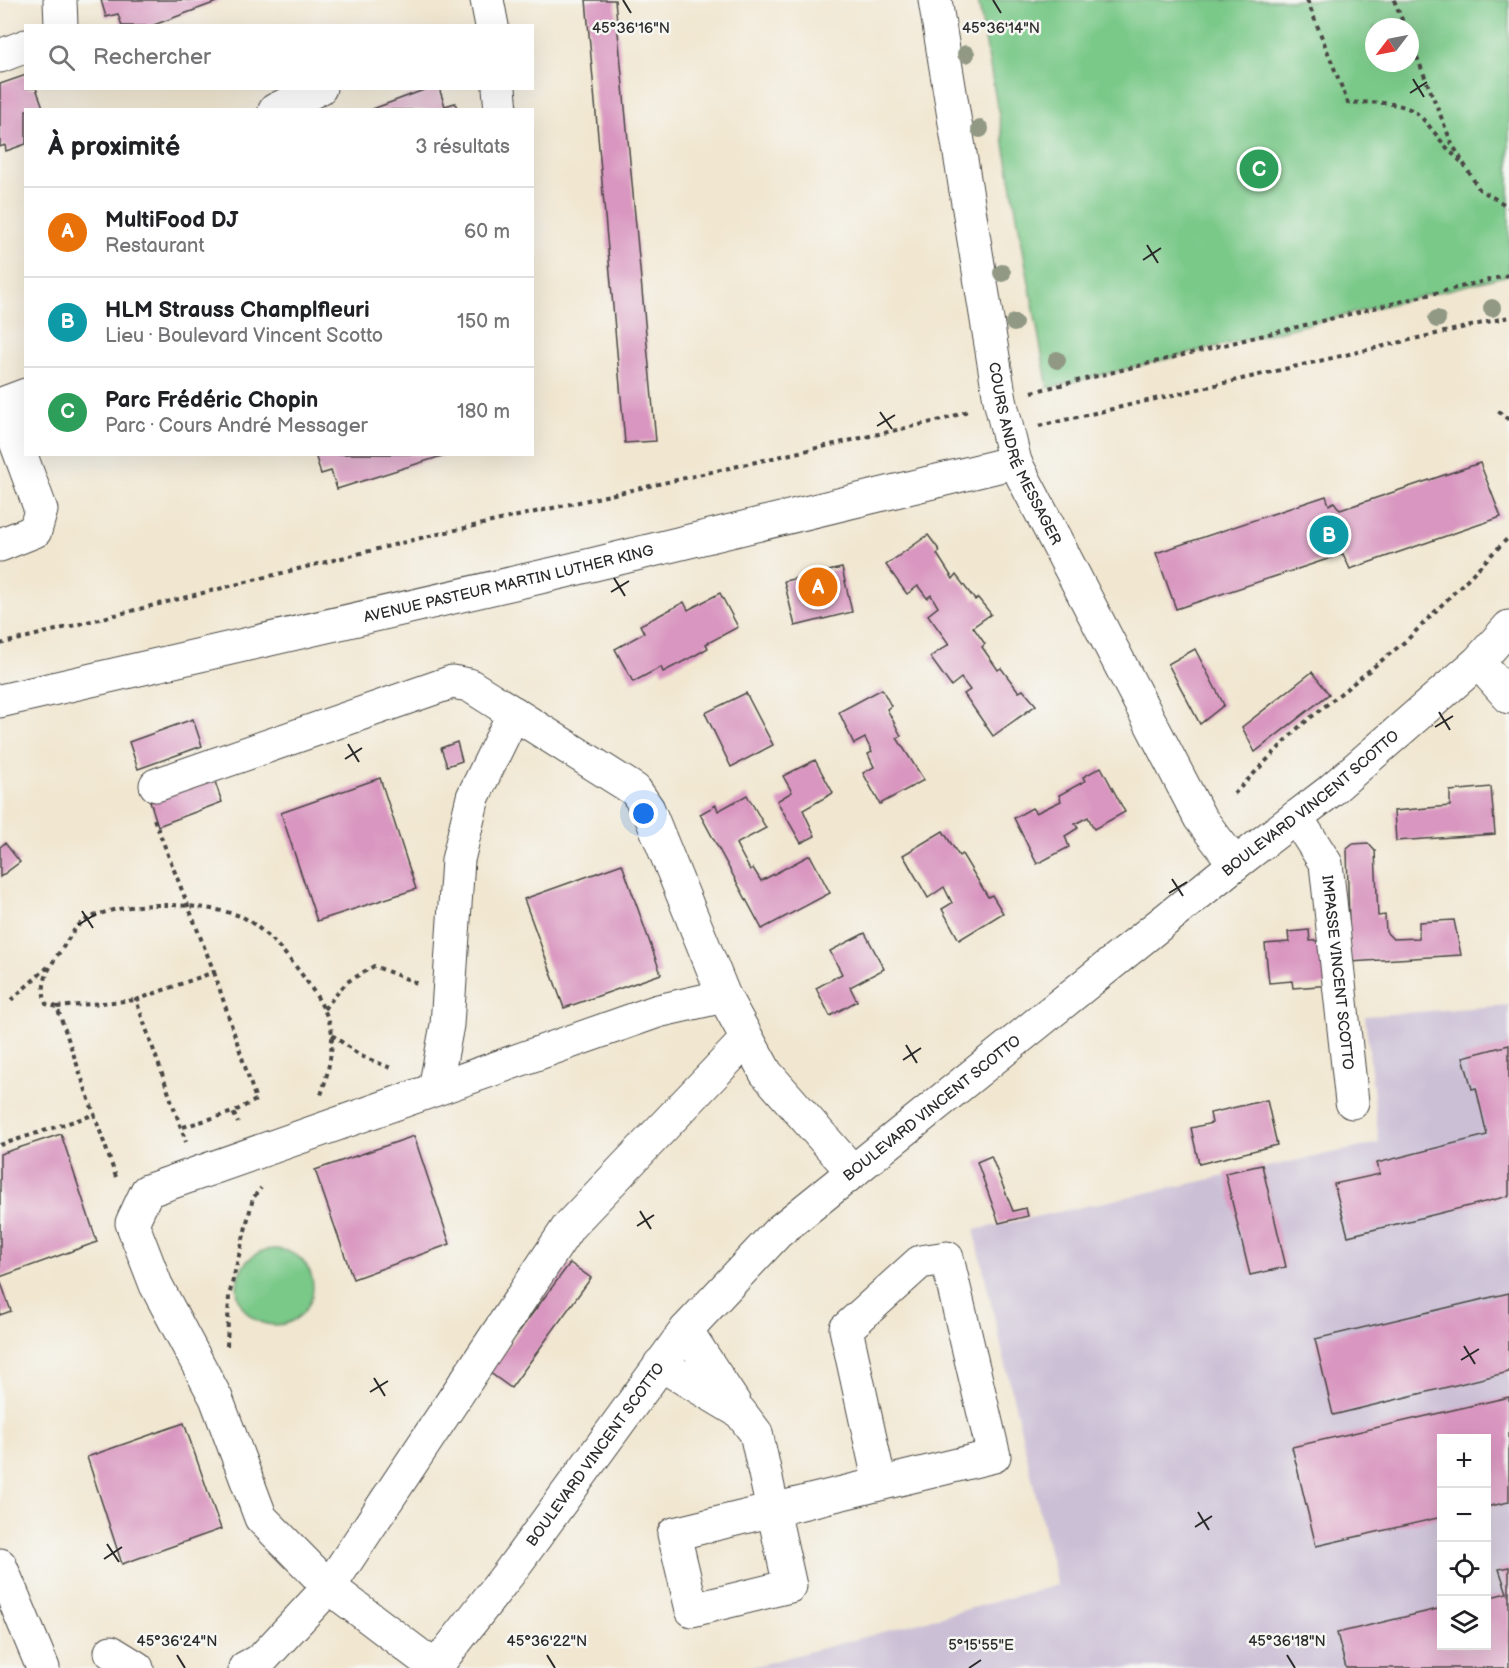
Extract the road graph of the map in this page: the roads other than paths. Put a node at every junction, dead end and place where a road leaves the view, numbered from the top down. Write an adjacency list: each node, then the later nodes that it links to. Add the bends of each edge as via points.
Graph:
1 (60, 0): 4 (street)
2 (487, 0): 5 (street)
3 (935, 0): 13 (street, COURS ANDRÉ MESSAGER, via 1000,400)
4 (61, 24)
5 (492, 24)
6 (24, 47): 7 (street)
7 (0, 56)
8 (316, 90): 10 (street)
9 (500, 90): 11 (street)
10 (279, 108)
11 (501, 108)
12 (24, 396): 14 (street, via 2,404 40,510 35,531)
13 (1016, 462): 18 (street, AVENUE PASTEUR MARTIN LUTHER KING); 22 (street, COURS ANDRÉ MESSAGER, via 1200,818)
14 (0, 545)
15 (1509, 627): 16 (street, BOULEVARD VINCENT SCOTTO)
16 (1478, 662): 17 (street); 21 (street, BOULEVARD VINCENT SCOTTO)
17 (1509, 697)
18 (0, 701)
19 (514, 713): 20 (street, via 469,685 452,682); 23 (street, via 635,790 648,809); 25 (street, via 473,797 458,860 448,1007)
20 (156, 786)
21 (1296, 817): 22 (street, BOULEVARD VINCENT SCOTTO); 26 (street, IMPASSE VINCENT SCOTTO, via 1326,864)
22 (1235, 864): 27 (street, BOULEVARD VINCENT SCOTTO)
23 (724, 996): 24 (street); 25 (street, via 658,1011)
24 (747, 1039): 27 (street, via 766,1073); 33 (street, via 569,1226)
25 (437, 1082): 33 (street, via 307,1135 260,1167 194,1175 147,1191 132,1223 156,1285 216,1398 261,1518)
26 (1352, 1102)
27 (853, 1172): 28 (street, BOULEVARD VINCENT SCOTTO, via 778,1232)
28 (686, 1330): 29 (street, BOULEVARD VINCENT SCOTTO); 30 (street)
29 (660, 1364): 30 (street); 36 (street, BOULEVARD VINCENT SCOTTO)
30 (740, 1412): 31 (street, via 756,1433 773,1510)
31 (880, 1484): 31 (street, via 994,1456 947,1258 920,1262 846,1329)
32 (0, 1565): 34 (street)
33 (329, 1587): 35 (street, via 262,1659); 36 (street)
34 (43, 1668)
35 (245, 1668)
36 (436, 1668)

